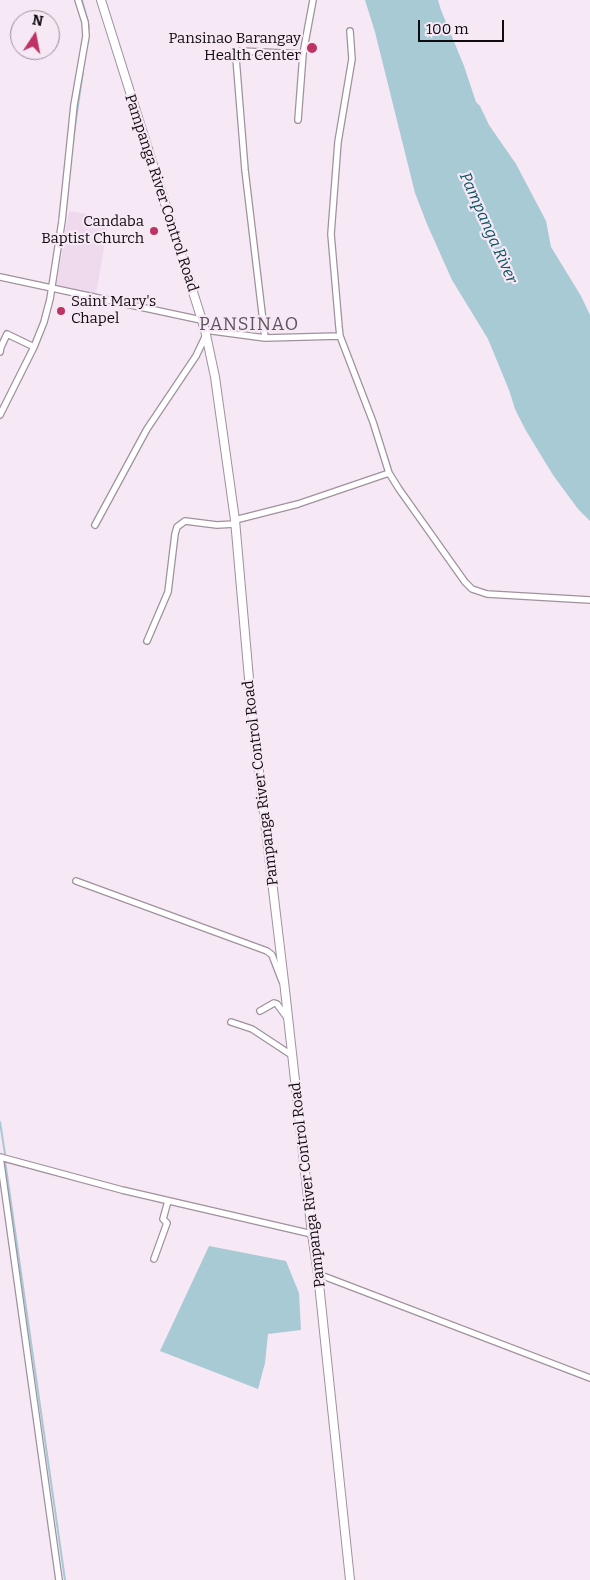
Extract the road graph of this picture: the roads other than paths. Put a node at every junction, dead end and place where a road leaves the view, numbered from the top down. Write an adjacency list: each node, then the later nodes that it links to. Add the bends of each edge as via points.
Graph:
1 (78, 0): 8 (street, via 86,36 74,105)
2 (101, 0): 9 (main road, Pampanga River Control Road)
3 (313, 0): 5 (street)
4 (350, 31): 11 (street, via 352,59 338,142 331,234)
5 (303, 54): 6 (street); 12 (street, via 241,51 236,58 245,170)
6 (298, 120)
7 (0, 278): 8 (street)
8 (52, 288): 9 (street); 13 (street, via 48,310)
9 (201, 320): 10 (main road, Pampanga River Control Road)
10 (205, 332): 12 (street); 17 (main road, Pampanga River Control Road, via 215,377); 18 (street, via 196,356 147,429)
11 (340, 336): 12 (street); 16 (street)
12 (265, 338)
13 (34, 346): 14 (street, via 7,334); 15 (street)
14 (0, 352)
15 (0, 415)
16 (389, 473): 17 (street); 19 (street, via 472,588 487,594)
17 (235, 522): 20 (street, via 217,525 185,521 177,527 168,592); 22 (main road, Pampanga River Control Road, via 252,713)
18 (95, 525)
19 (590, 600)
20 (147, 642)
21 (76, 881): 22 (street, via 267,950)
22 (286, 990): 24 (main road, Pampanga River Control Road)
23 (260, 1011): 24 (street, via 277,1004)
24 (289, 1021): 26 (main road, Pampanga River Control Road)
25 (231, 1022): 26 (street, via 252,1028)
26 (293, 1056): 29 (main road, Pampanga River Control Road)
27 (0, 1157): 28 (street); 33 (street)
28 (168, 1201): 29 (street); 30 (street, via 163,1220 167,1223)
29 (312, 1234): 31 (main road, Pampanga River Control Road)
30 (154, 1259)
31 (318, 1274): 32 (street); 34 (main road, Pampanga River Control Road)
32 (590, 1378)
33 (59, 1580)
34 (350, 1580)

